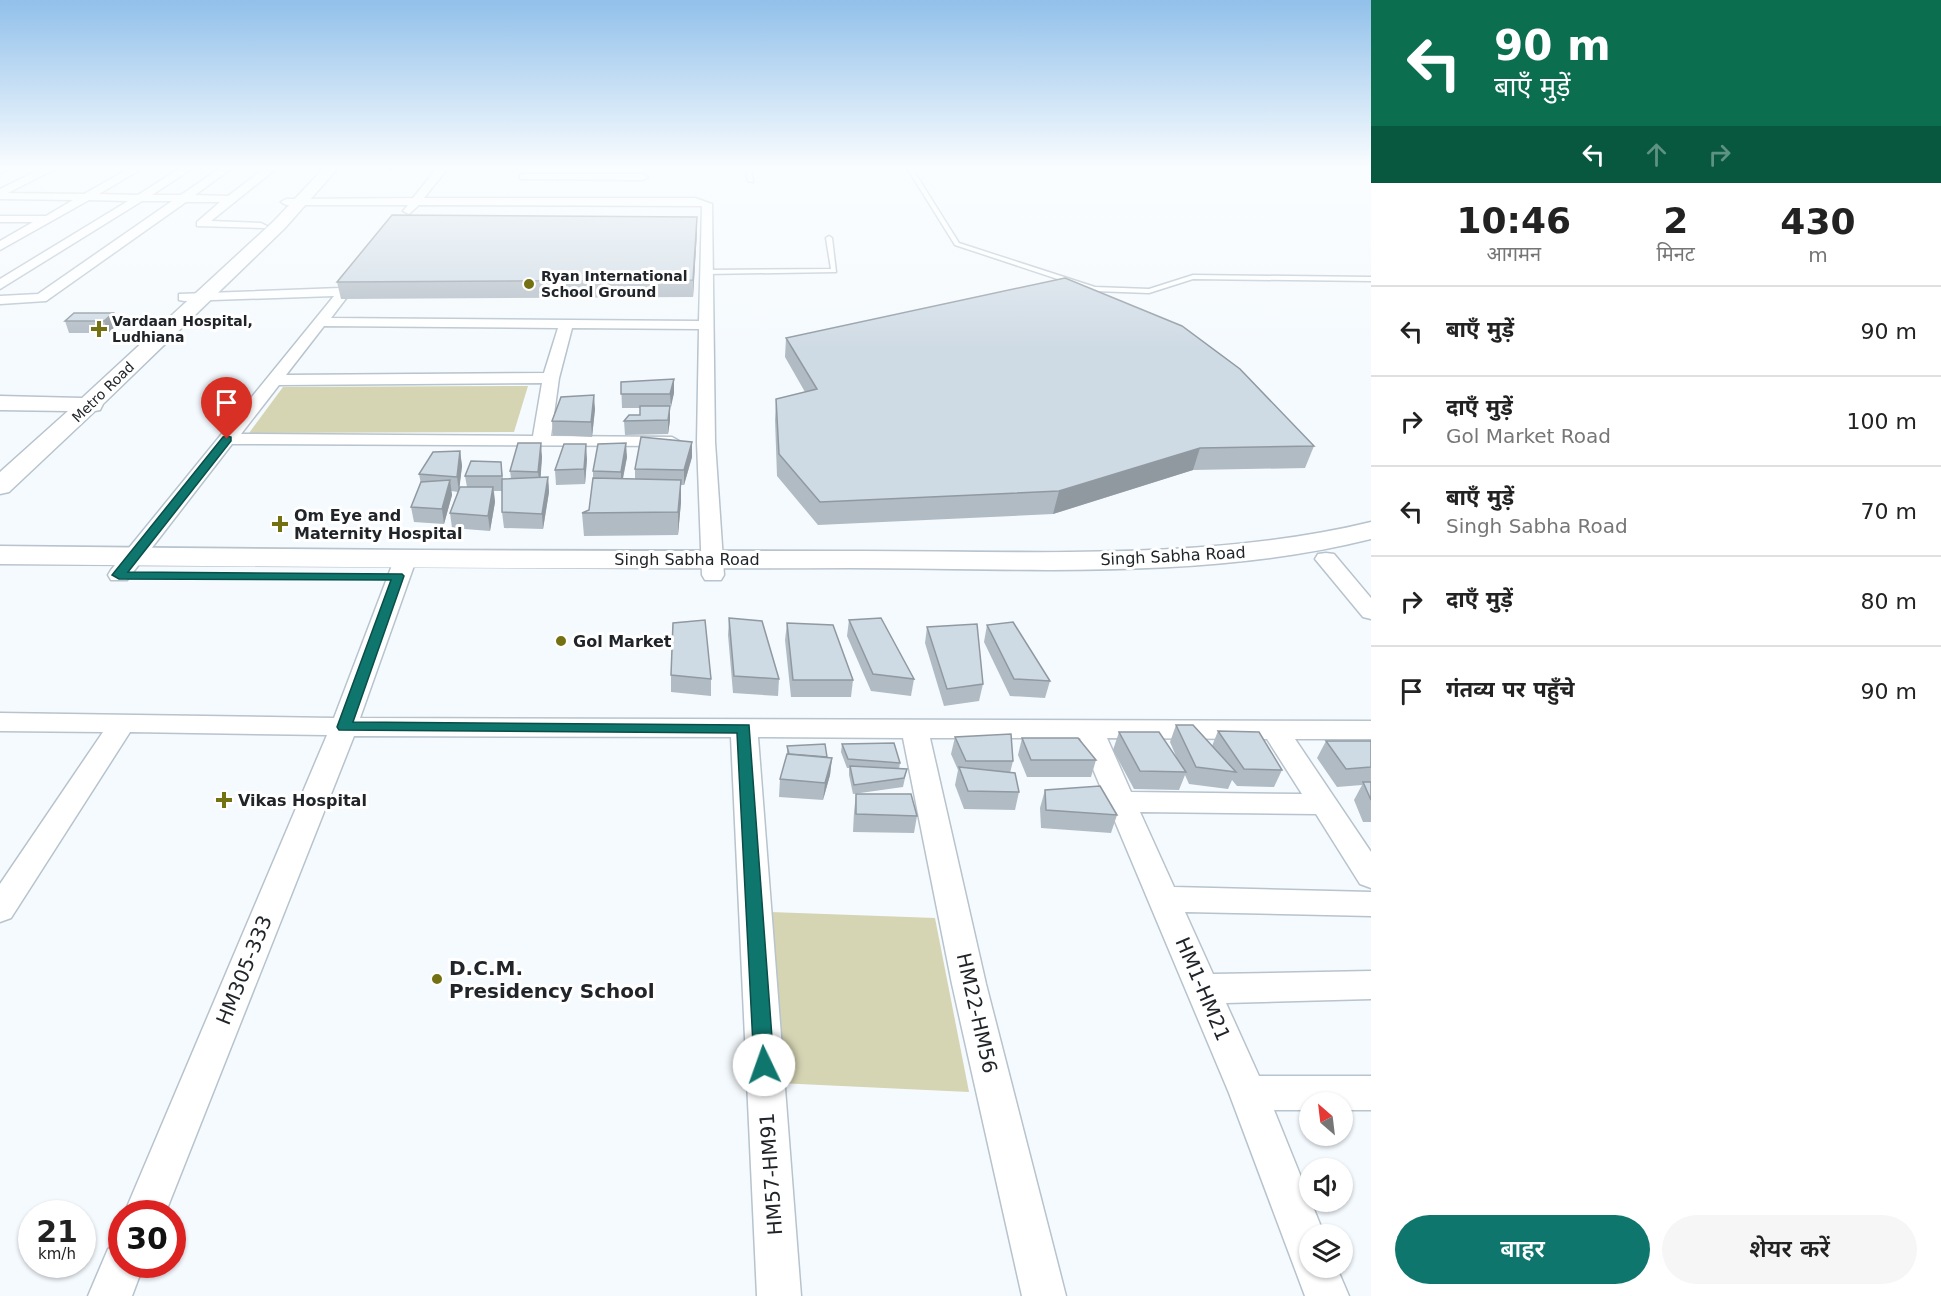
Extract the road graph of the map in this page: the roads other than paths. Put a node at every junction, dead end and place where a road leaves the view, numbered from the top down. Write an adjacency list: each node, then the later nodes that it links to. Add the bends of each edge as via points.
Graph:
1 (31, 228): 8 (street)
2 (89, 228): 9 (street)
3 (140, 228): 10 (street)
4 (259, 228): 18 (street, Metro Road)
5 (266, 228): 18 (street, Metro Road)
6 (707, 228): 14 (street)
7 (947, 228): 15 (lane, via 957,244 1094,289 1149,291 1193,277)
8 (23, 233): 9 (street); 12 (street)
9 (80, 234): 10 (street); 16 (street)
10 (131, 235): 19 (street, via 41,298)
11 (829, 238): 14 (lane, via 834,271)
12 (3, 242)
13 (369, 261): 17 (street)
14 (706, 272): 23 (street)
15 (1371, 279)
16 (0, 285)
17 (344, 292): 18 (street); 21 (street)
18 (193, 296): 27 (street, Metro Road); 28 (street, Metro Road)
19 (7, 300): 20 (street)
20 (0, 309)
21 (320, 322): 22 (street); 25 (street)
22 (566, 324): 23 (street); 24 (street)
23 (706, 325): 31 (street)
24 (551, 378): 25 (street); 30 (street)
25 (273, 380): 29 (street)
26 (0, 404): 27 (street)
27 (67, 404): 28 (street); 32 (street, Metro Road)
28 (92, 405): 33 (street, Metro Road)
29 (227, 439): 30 (street); 38 (street)
30 (541, 441): 31 (street)
31 (706, 442): 39 (street)
32 (0, 462)
33 (0, 486)
34 (1371, 530): 39 (street, Singh Sabha Road, via 1276,550 1142,559)
35 (1371, 547): 37 (street, Singh Sabha Road)
36 (0, 555): 38 (street, Singh Sabha Road)
37 (1326, 559): 39 (street, Singh Sabha Road, via 1150,574); 42 (street)
38 (125, 566): 40 (street, Singh Sabha Road); 41 (street, Singh Sabha Road)
39 (712, 567): 40 (street, Singh Sabha Road)
40 (402, 568): 45 (street, HM305-333)
41 (0, 575)
42 (1371, 612)
43 (0, 722): 44 (street)
44 (123, 723): 45 (street); 56 (street)
45 (344, 727): 46 (street); 61 (street, HM305-333)
46 (744, 728): 47 (street); 66 (street, HM57-HM91)
47 (915, 730): 48 (street); 67 (street, HM22-HM56, via 969,984)
48 (1090, 730): 50 (street); 51 (street, HM1-HM21)
49 (1371, 730): 50 (street)
50 (1276, 731): 52 (street)
51 (1123, 802): 52 (street); 54 (street, HM1-HM21)
52 (1324, 804): 53 (street)
53 (1371, 876)
54 (1165, 899): 55 (street); 58 (street, HM1-HM21)
55 (1371, 904)
56 (0, 909)
57 (1371, 985): 58 (street)
58 (1203, 989): 60 (street, HM1-HM21)
59 (1371, 1092): 60 (street)
60 (1248, 1093): 62 (street, HM1-HM21)
61 (150, 1200)
62 (1299, 1224)
63 (117, 1278): 65 (street)
64 (1320, 1278): 68 (street)
65 (110, 1296)
66 (778, 1296)
67 (1044, 1296)
68 (1327, 1296)

